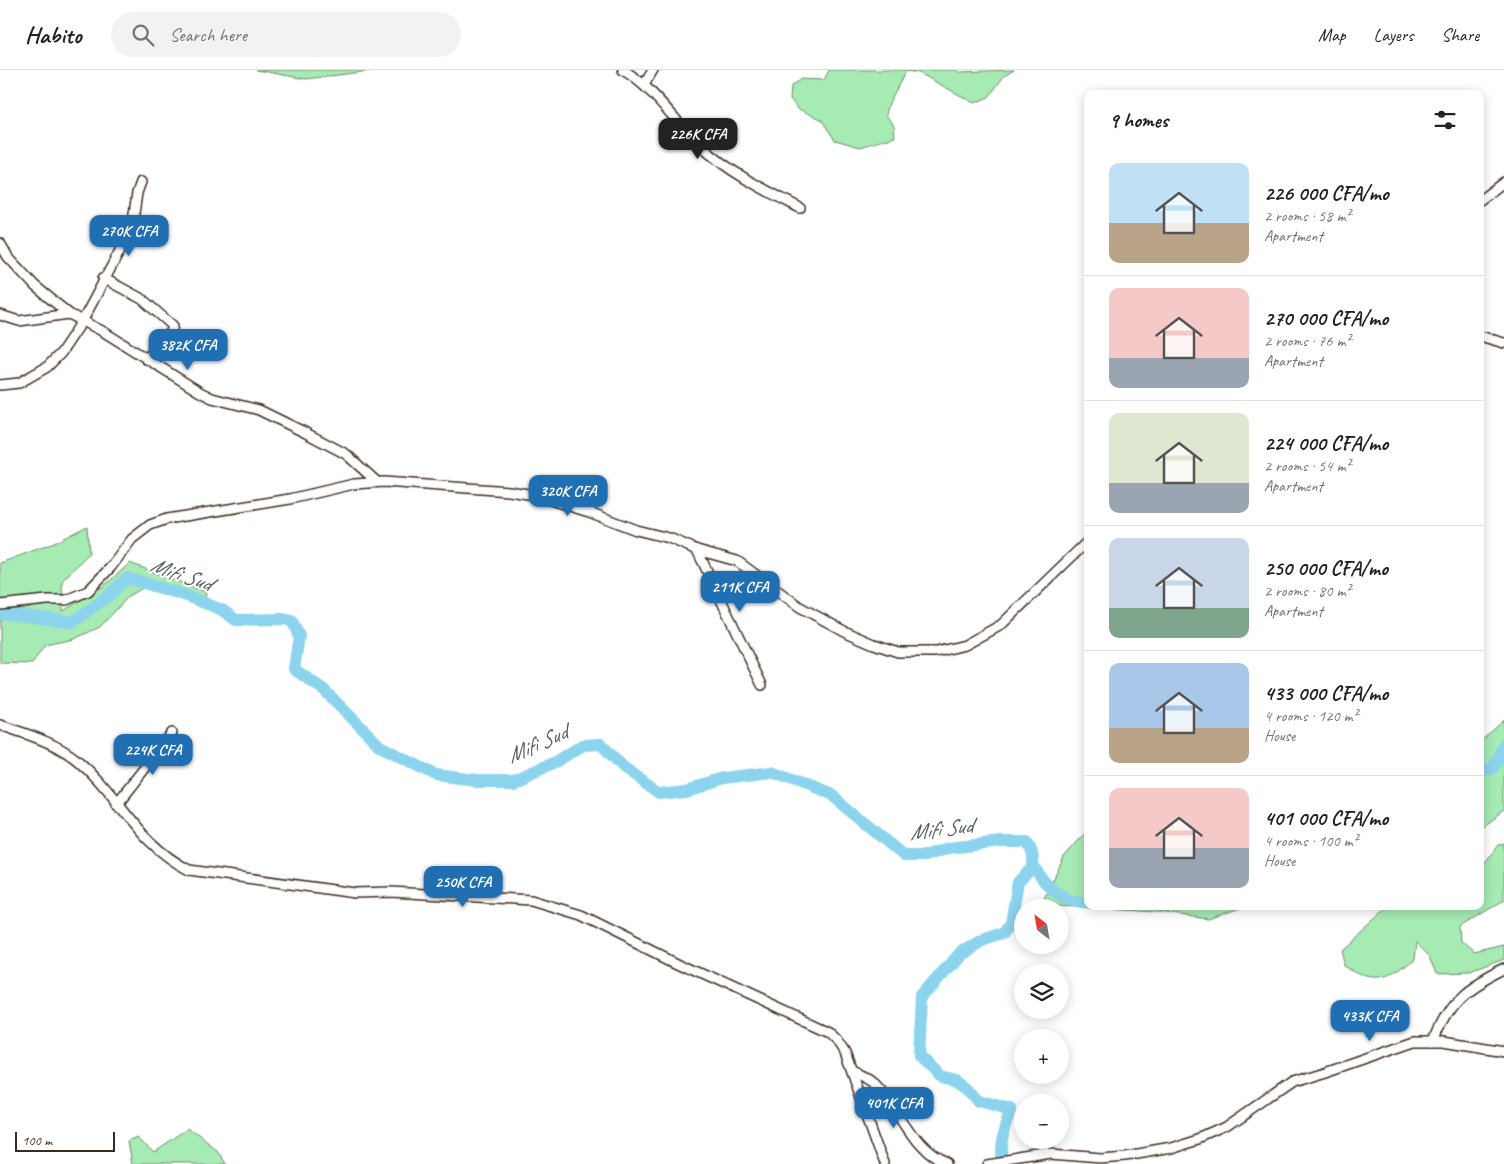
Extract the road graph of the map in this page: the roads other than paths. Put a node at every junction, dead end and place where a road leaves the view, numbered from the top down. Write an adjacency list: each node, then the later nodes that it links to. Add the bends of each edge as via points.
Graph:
1 (623, 70): 3 (street)
2 (652, 70): 3 (street)
3 (644, 84): 7 (street, via 684,131 729,170)
4 (141, 182): 9 (street, via 136,193 132,228)
5 (1504, 182): 6 (street)
6 (1484, 197)
7 (800, 208)
8 (0, 243): 10 (street, via 34,286)
9 (103, 278): 12 (street); 15 (street, via 142,299 173,326)
10 (69, 314): 11 (street, via 19,321); 12 (street)
11 (0, 315)
12 (83, 320): 15 (street); 16 (street, via 61,353 47,367 19,383)
13 (1484, 337): 14 (street)
14 (1504, 343)
15 (146, 359): 17 (street, via 212,398 259,410 346,454)
16 (0, 385)
17 (378, 482): 19 (street, via 534,495); 20 (street, via 150,525 136,534 111,567 77,598)
18 (1084, 545): 19 (street, via 1001,626 965,645 936,652 907,653 874,644 800,607 738,561)
19 (697, 550): 21 (street)
20 (0, 605)
21 (762, 685)
22 (0, 725): 24 (street, via 51,744 76,759)
23 (172, 733): 24 (street)
24 (116, 804): 28 (street, via 156,849 189,870 355,893 531,900 581,915 828,1032 837,1040)
25 (1504, 969): 26 (street, via 1472,988 1450,1007)
26 (1433, 1041): 27 (street); 29 (street, via 1403,1043 1292,1082 1232,1124 1171,1148 1125,1156 1100,1158 1051,1154)
27 (1504, 1051)
28 (852, 1070): 30 (street); 31 (street, via 875,1084 923,1147 934,1159)
29 (991, 1163)
30 (885, 1164)
31 (947, 1164)

